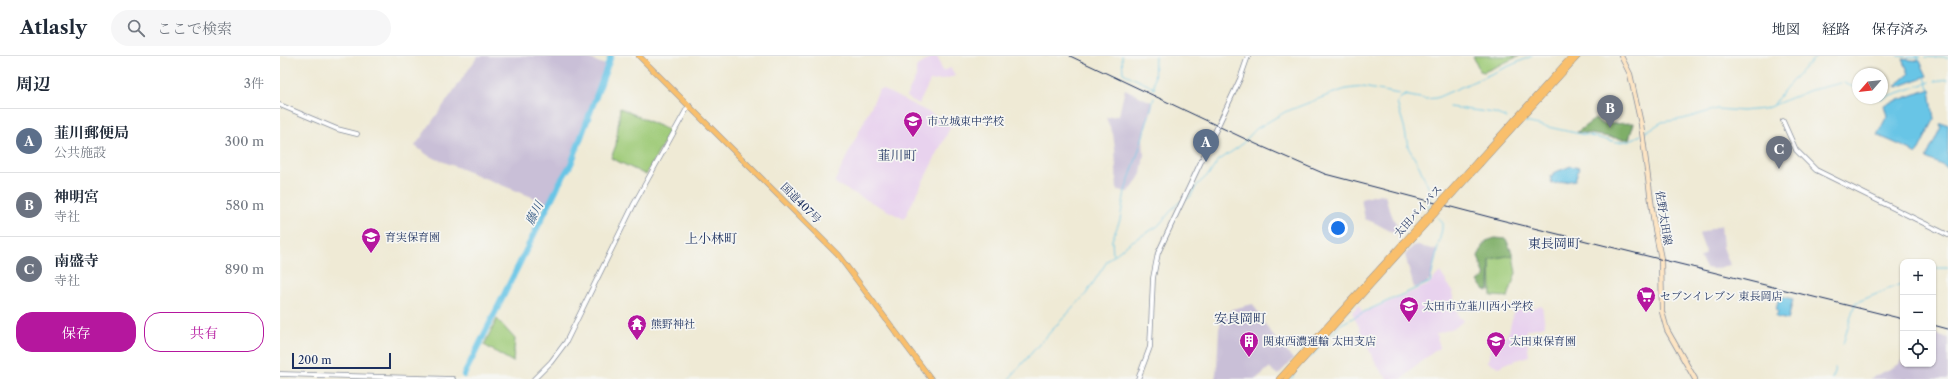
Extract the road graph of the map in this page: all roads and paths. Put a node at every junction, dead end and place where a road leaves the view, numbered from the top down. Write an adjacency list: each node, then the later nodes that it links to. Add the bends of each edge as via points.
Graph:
1 (640, 56): 7 (highway, 国道407号)
2 (1248, 56): 17 (street, via 1240,79 1167,230 1156,259 1150,347)
3 (1572, 56): 10 (highway, 太田バイパス)
4 (1578, 56): 10 (highway, 太田バイパス)
5 (1621, 56): 20 (main road, 佐野太田線, via 1630,74 1641,124 1654,224 1662,260 1662,315 1668,334)
6 (280, 105): 9 (street)
7 (688, 106): 15 (street, via 653,168 566,342); 16 (highway, 国道407号, via 838,255)
8 (1783, 121): 11 (street, via 1793,146 1813,168)
9 (357, 134)
10 (1479, 162): 12 (highway, 太田バイパス, bridge)
11 (1948, 235)
12 (1404, 245): 18 (highway, 太田バイパス); 19 (highway, 太田バイパス)
13 (280, 374): 14 (street)
14 (453, 379)
15 (534, 379)
16 (931, 379)
17 (1138, 379)
18 (1279, 379)
19 (1286, 379)
20 (1695, 379)

